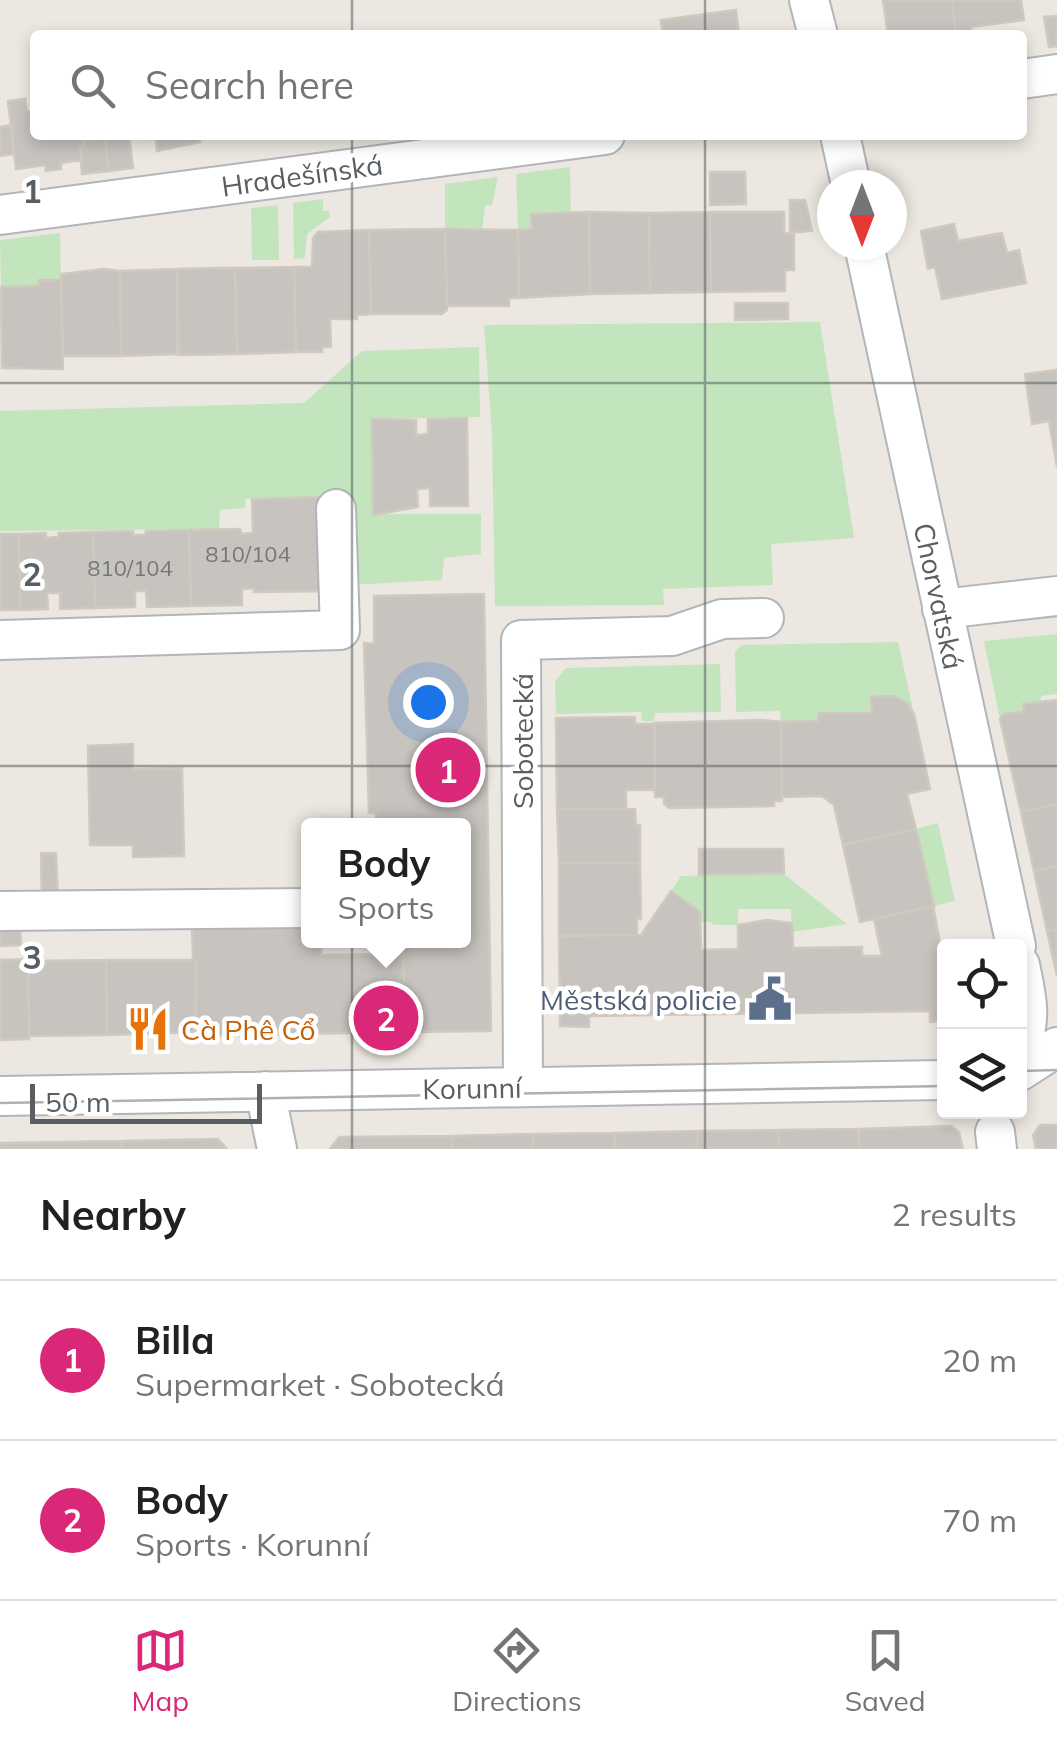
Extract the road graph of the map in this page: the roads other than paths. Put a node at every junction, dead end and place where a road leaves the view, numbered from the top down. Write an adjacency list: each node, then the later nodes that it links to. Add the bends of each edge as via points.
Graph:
1 (809, 0): 2 (street)
2 (817, 30)
3 (1057, 74): 4 (street)
4 (1027, 78)
5 (567, 140): 8 (street, Hradešínská)
6 (841, 140): 7 (street)
7 (848, 170)
8 (0, 215)
9 (867, 260): 12 (street, Chorvatská)
10 (336, 510): 14 (street, via 340,630)
11 (1057, 596): 12 (street)
12 (942, 609): 17 (street, Chorvatská)
13 (764, 618): 25 (street, Sobotecká, via 722,618 672,636 521,640)
14 (0, 640)
15 (301, 908): 16 (street)
16 (0, 910)
17 (1014, 939)
18 (1027, 997): 19 (street)
19 (1027, 1029)
20 (1057, 1047): 21 (street)
21 (1027, 1066)
22 (1057, 1078): 23 (street)
23 (1027, 1079)
24 (937, 1080): 25 (street, Korunní)
25 (523, 1087): 26 (street, Korunní)
26 (265, 1091): 27 (street, Korunní); 28 (street)
27 (0, 1096)
28 (277, 1149)

